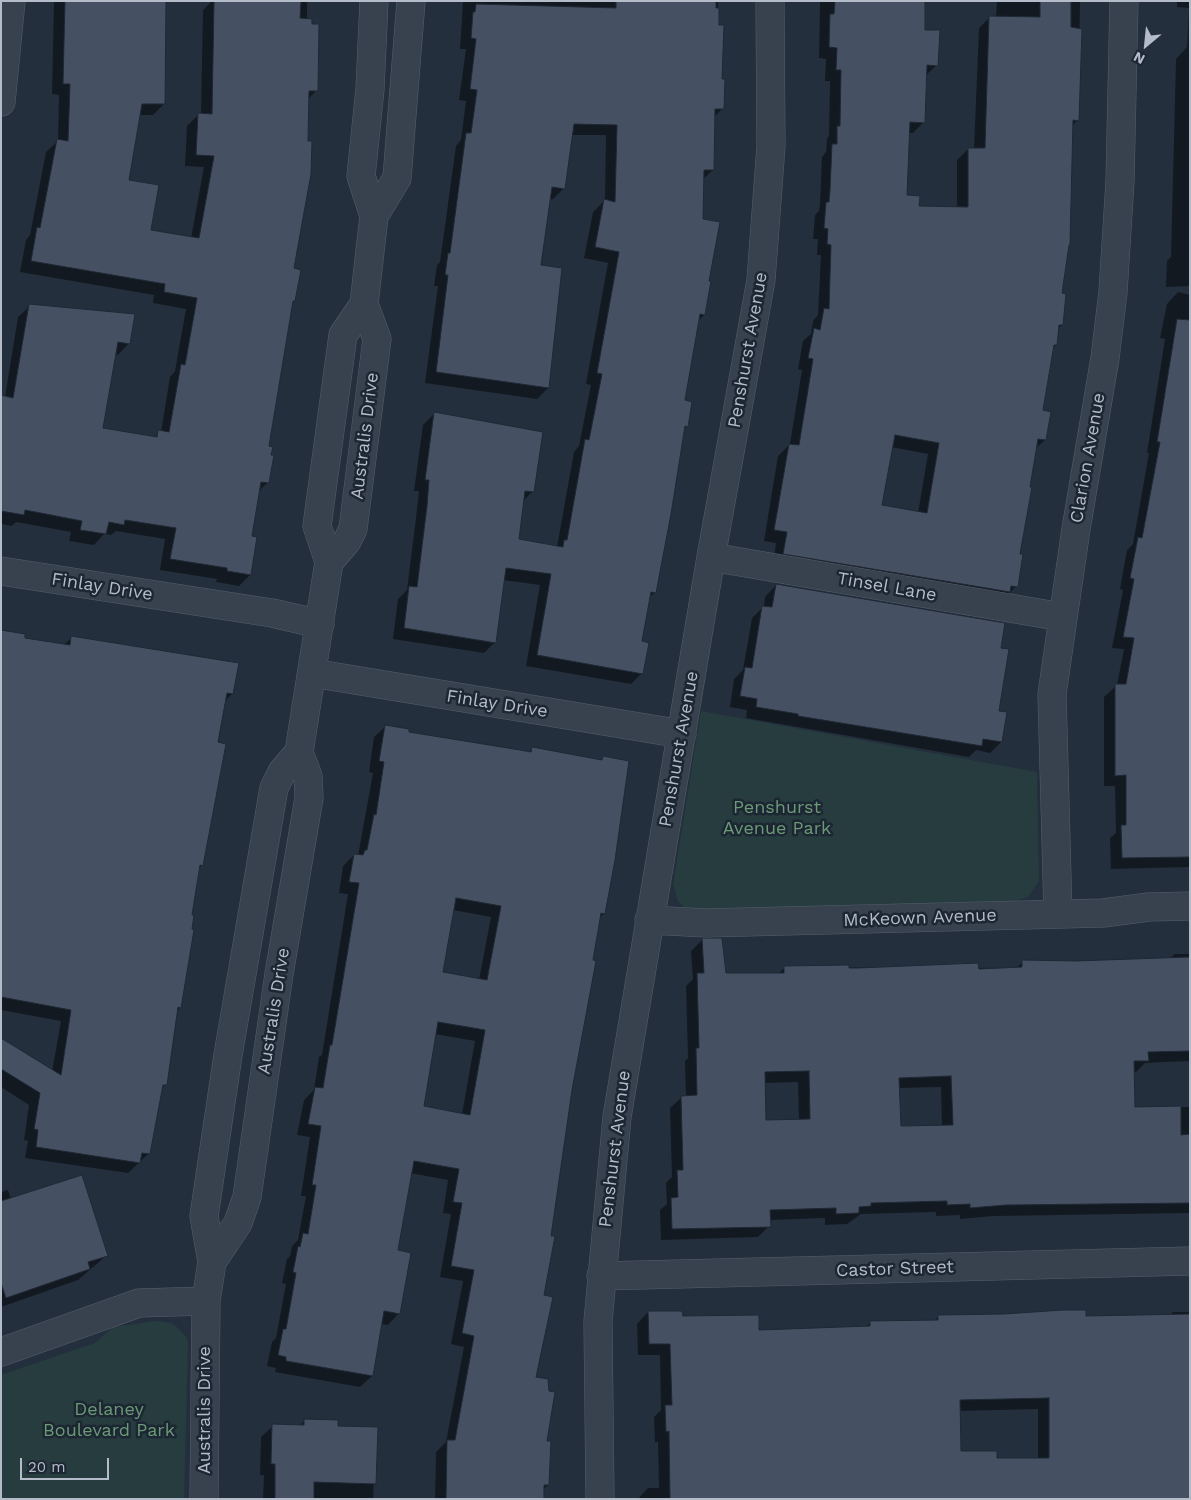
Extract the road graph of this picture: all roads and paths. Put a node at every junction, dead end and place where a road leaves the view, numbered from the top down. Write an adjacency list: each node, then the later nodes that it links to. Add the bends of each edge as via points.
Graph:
1 (11, 1): 6 (street)
2 (374, 1): 7 (street, Australis Drive, via 370,89 361,176)
3 (411, 1): 7 (street, Australis Drive, via 397,178)
4 (770, 1): 9 (street, Penshurst Avenue, via 771,146 761,280)
5 (1124, 1): 12 (street, Clarion Avenue, via 1120,181 1113,292 1104,367)
6 (1, 102)
7 (374, 216): 8 (street, Australis Drive)
8 (364, 304): 10 (street, Australis Drive, via 343,335 335,392 317,526); 10 (street, Australis Drive, via 377,339 353,529)
9 (711, 557): 12 (street, Tinsel Lane); 15 (street, Penshurst Avenue)
10 (329, 562): 13 (street, Australis Drive)
11 (1, 571): 13 (street, Finlay Drive, via 272,613)
12 (1062, 617): 18 (street, Clarion Avenue, via 1051,714)
13 (320, 624): 14 (street, Australis Drive)
14 (312, 673): 15 (street, Finlay Drive); 16 (street, Australis Drive)
15 (682, 734): 19 (street, Penshurst Avenue)
16 (299, 752): 21 (street, Australis Drive, via 282,772 274,788 261,860 204,1216); 21 (street, Australis Drive, via 308,776 309,798 247,1197 238,1223)
17 (1190, 906): 18 (street, McKeown Avenue, via 1149,907 1103,914)
18 (1058, 914): 19 (street, McKeown Avenue, via 706,923)
19 (649, 920): 22 (street, Penshurst Avenue, via 617,1117)
20 (1190, 1261): 22 (street, Castor Street)
21 (212, 1262): 23 (street, Australis Drive)
22 (601, 1276): 26 (street, Penshurst Avenue, via 598,1321)
23 (206, 1301): 24 (street, via 138,1303); 25 (street, Australis Drive)
24 (1, 1352)
25 (204, 1499)
26 (600, 1499)

